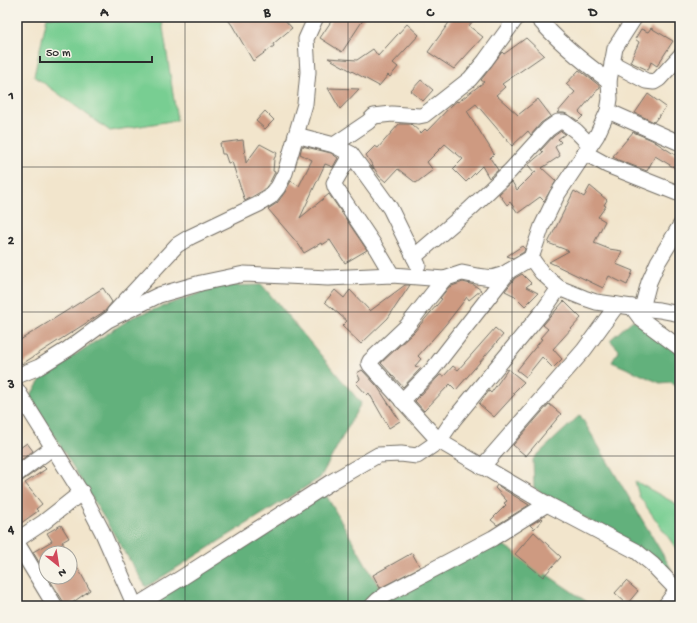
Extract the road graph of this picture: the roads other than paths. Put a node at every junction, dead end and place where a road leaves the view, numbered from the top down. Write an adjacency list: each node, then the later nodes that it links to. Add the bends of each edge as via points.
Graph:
1 (316, 17): 9 (street, via 306,39 308,72 305,104)
2 (517, 17): 11 (street, via 470,79 424,115 374,116)
3 (537, 17): 7 (street, via 581,60)
4 (635, 17): 6 (street, via 615,48)
5 (680, 56): 6 (street, via 654,82 646,81)
6 (612, 63): 7 (street)
7 (609, 81): 8 (street)
8 (608, 111): 10 (street); 12 (street)
9 (296, 135): 11 (street); 26 (street, via 285,173 270,197 177,245)
10 (680, 143)
11 (334, 145): 13 (street)
12 (588, 149): 14 (street, via 607,165); 16 (street, via 576,131 564,122 553,125 470,209); 17 (street, via 557,195 542,226)
13 (351, 154): 16 (street, via 390,208); 19 (street, via 334,183 335,187)
14 (680, 194)
15 (680, 226): 24 (street, via 658,262)
16 (414, 257): 20 (street)
17 (531, 258): 18 (street); 22 (street, via 542,273)
18 (510, 271): 21 (street, via 492,278 462,273); 30 (street, via 432,370)
19 (392, 275): 20 (street); 26 (street, via 328,278 244,274 159,295)
20 (426, 278): 21 (street)
21 (444, 279): 30 (street, via 407,326 369,363)
22 (559, 288): 23 (street, via 596,302); 32 (street)
23 (617, 305): 24 (street); 34 (street, via 584,350)
24 (637, 308): 25 (street); 27 (street, via 641,319)
25 (680, 314)
26 (108, 320): 28 (street, via 39,367)
27 (680, 348)
28 (17, 376)
29 (17, 390): 31 (street)
30 (402, 401): 32 (street)
31 (21, 409): 33 (street)
32 (439, 441): 34 (street); 42 (street, via 417,456 378,455)
33 (52, 448): 35 (street); 36 (street)
34 (482, 467): 37 (street)
35 (17, 474)
36 (82, 492): 38 (street); 42 (street)
37 (547, 504): 40 (street, via 636,551); 43 (street, via 493,538 385,595)
38 (17, 540)
39 (17, 543): 41 (street)
40 (679, 590): 44 (street)
41 (55, 606)
42 (135, 606)
43 (372, 606)
44 (664, 606)

